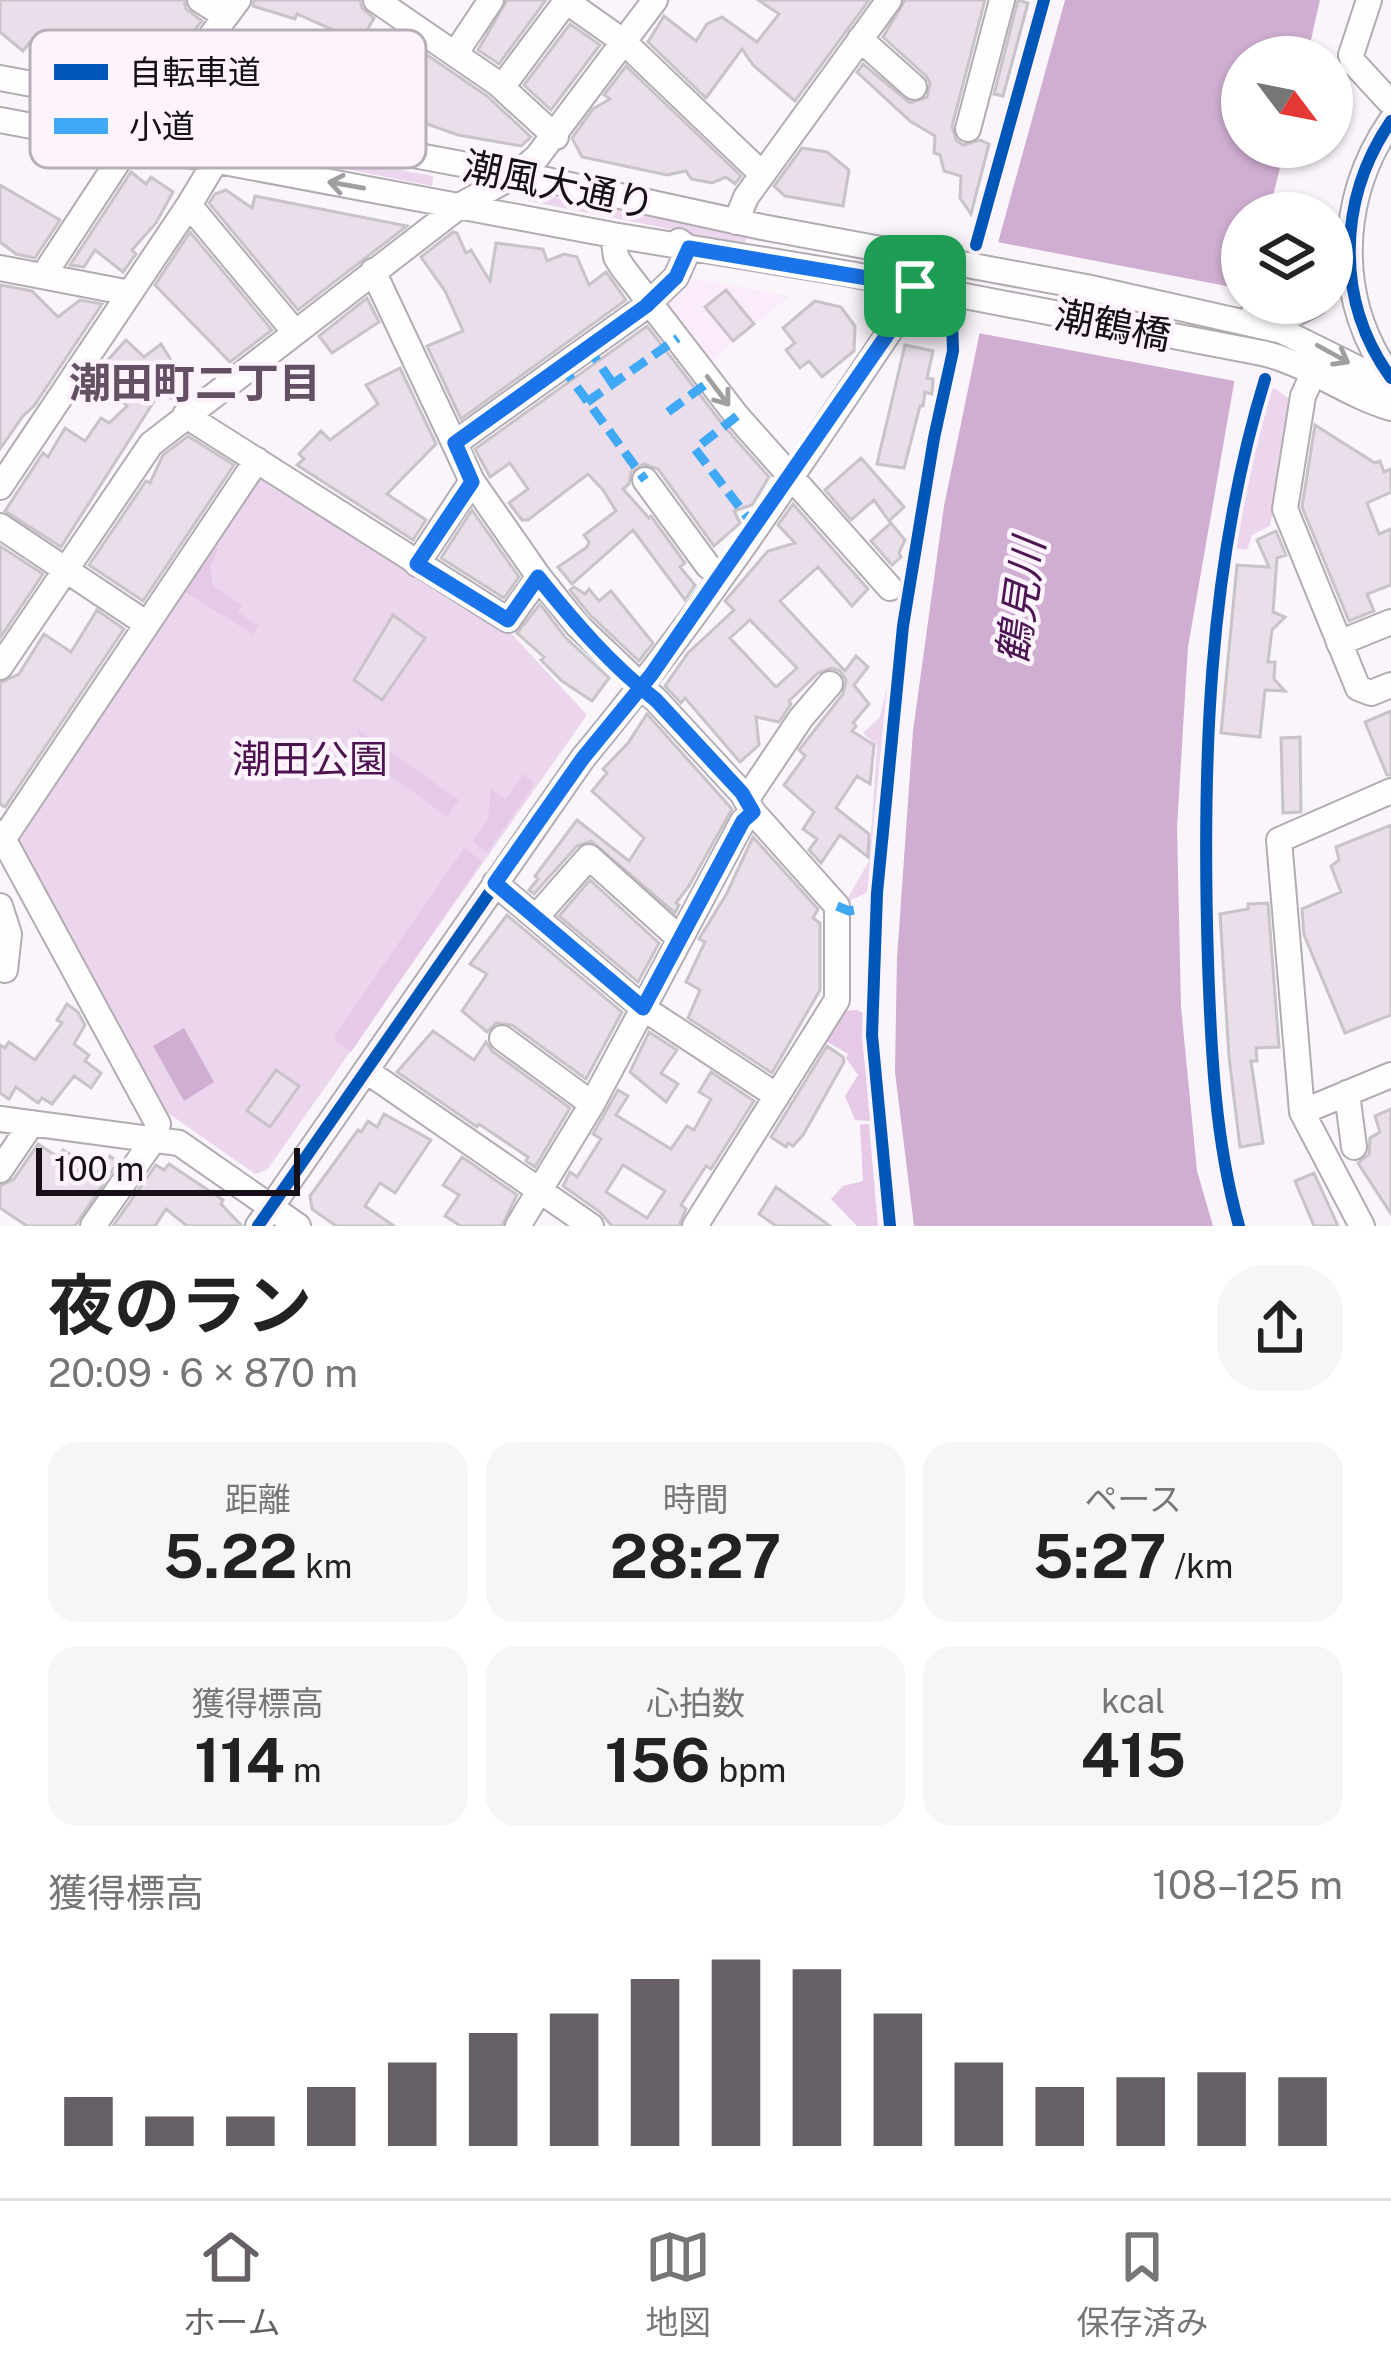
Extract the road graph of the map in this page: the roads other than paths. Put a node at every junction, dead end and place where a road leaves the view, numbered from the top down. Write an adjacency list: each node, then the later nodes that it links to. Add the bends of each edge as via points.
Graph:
1 (200, 0): 9 (street)
2 (376, 0): 10 (street)
3 (491, 0): 14 (street)
4 (566, 0): 13 (street); 17 (street)
5 (656, 0): 13 (street)
6 (889, 0): 12 (street)
7 (1002, 0): 25 (street)
8 (1369, 0): 20 (street, via 1352,62)
9 (231, 8)
10 (420, 30)
11 (426, 34): 14 (street)
12 (860, 39): 18 (street); 34 (street)
13 (624, 42): 26 (street); 34 (street)
14 (455, 54): 17 (street)
15 (0, 80): 16 (street, 潮風大通り); 19 (street)
16 (30, 87)
17 (502, 87): 26 (street)
18 (914, 87)
19 (30, 94)
20 (1390, 107): 35 (street, via 1360,146); 56 (street, via 1363,174 1349,241 1359,317)
21 (0, 108): 22 (street)
22 (30, 118)
23 (0, 120): 24 (street, 潮風大通り)
24 (30, 126)
25 (968, 129)
26 (556, 137): 33 (street)
27 (1391, 148): 54 (street, via 1374,178 1360,248)
28 (426, 157): 33 (street, 潮風大通り)
29 (114, 168): 46 (street)
30 (211, 168): 36 (street)
31 (249, 168): 37 (street, 潮風大通り, one-way to 31)
32 (410, 168): 37 (street, via 450,176)
33 (517, 174): 37 (street); 38 (street, 潮風大通り); 41 (street, via 525,205 669,233)
34 (762, 174): 38 (street)
35 (1343, 192)
36 (189, 205): 48 (street); 52 (street)
37 (461, 205): 40 (street, 潮風大通り); 45 (street)
38 (736, 222): 39 (street, 潮風大通り)
39 (762, 227): 42 (street, 潮風大通り); 47 (street, via 802,250 902,270)
40 (613, 235): 41 (street, 潮風大通り); 50 (street, via 616,257)
41 (689, 248): 47 (street, 潮風大通り); 50 (street, via 676,277)
42 (926, 260): 44 (street, 潮風大通り); 47 (street)
43 (0, 268): 46 (street)
44 (976, 268): 53 (street, 潮鶴橋)
45 (373, 271): 52 (street); 60 (street)
46 (43, 276): 48 (street)
47 (915, 286): 49 (street, 潮風大通り); 62 (street)
48 (130, 293): 65 (street)
49 (965, 296): 53 (street, 潮鶴橋)
50 (650, 302): 60 (street); 62 (street, one-way to 62)
51 (1278, 324): 53 (street)
52 (294, 331): 59 (street)
53 (1265, 332): 55 (street, via 1280,357); 57 (street, one-way to 57, via 1320,347)
54 (1391, 360)
55 (1313, 374): 58 (street); 74 (street, via 1285,509)
56 (1391, 378)
57 (1391, 398)
58 (1391, 408)
59 (185, 415): 61 (street); 68 (street, via 151,444)
60 (455, 443): 64 (street)
61 (257, 460): 67 (street); 73 (street)
62 (790, 477): 69 (street); 71 (street)
63 (645, 480): 69 (street)
64 (472, 482): 67 (street); 70 (street)
65 (0, 487)
66 (0, 526): 68 (street)
67 (417, 564): 70 (street, via 508,620)
68 (66, 570): 73 (street); 75 (street)
69 (721, 576): 78 (street)
70 (538, 577): 78 (street)
71 (890, 588)
72 (1391, 622): 74 (street)
73 (147, 624): 81 (street)
74 (1340, 643): 77 (street, via 1364,693)
75 (0, 667)
76 (830, 684): 80 (street)
77 (1391, 685)
78 (641, 688): 80 (street); 82 (street)
79 (1391, 791): 94 (street, via 1279,839)
80 (750, 806): 85 (street); 92 (street, via 837,909 838,1000)
81 (1, 838): 97 (street, via 158,1124)
82 (495, 883): 84 (street); 89 (street)
83 (0, 906): 86 (street, via 9,934)
84 (537, 916): 85 (street, via 589,857); 87 (street)
85 (679, 938): 87 (street)
86 (5, 970)
87 (643, 1008): 92 (street); 93 (street)
88 (502, 1038): 93 (street)
89 (368, 1072): 100 (street); 101 (street)
90 (1391, 1075): 91 (street)
91 (1347, 1093): 94 (street); 98 (street)
92 (777, 1096): 106 (street)
93 (592, 1104): 100 (street)
94 (1302, 1112): 107 (street)
95 (0, 1119): 96 (street)
96 (32, 1123): 97 (street); 99 (street)
97 (154, 1138): 101 (street, via 179,1143); 102 (street)
98 (1354, 1147)
99 (0, 1170)
100 (540, 1191): 104 (street); 105 (street)
101 (265, 1217): 103 (street)
102 (93, 1226)
103 (298, 1226)
104 (518, 1226)
105 (591, 1226)
106 (694, 1226)
107 (1362, 1226)

